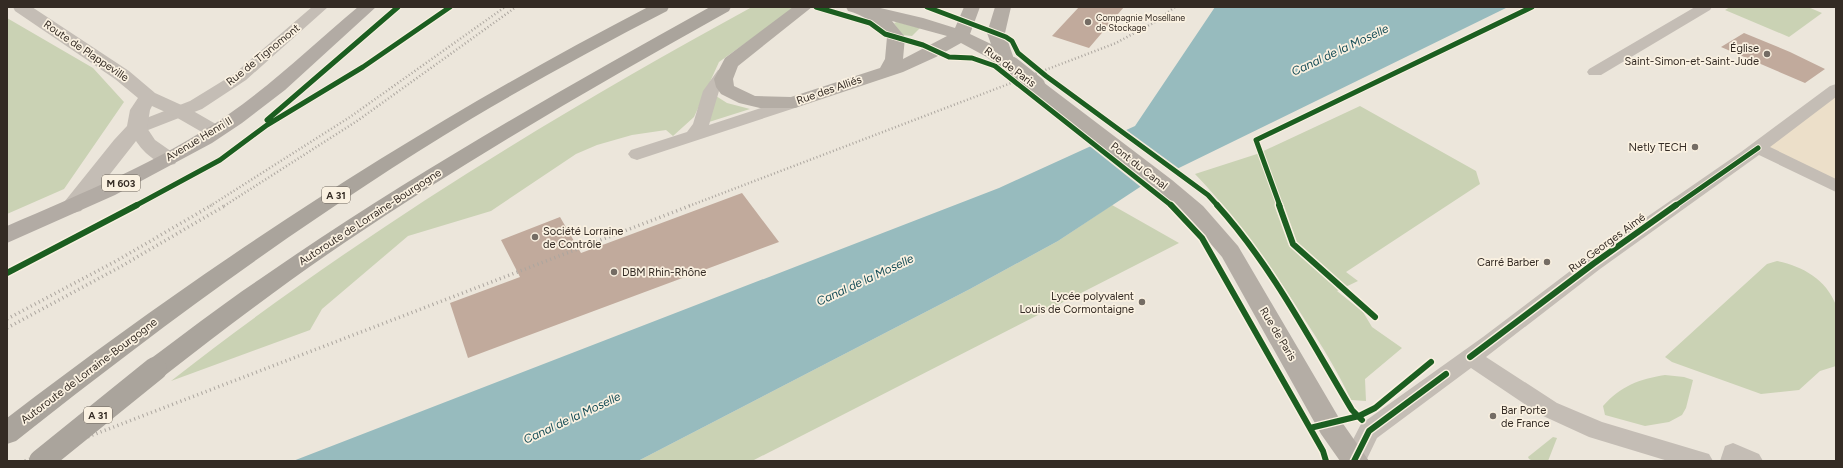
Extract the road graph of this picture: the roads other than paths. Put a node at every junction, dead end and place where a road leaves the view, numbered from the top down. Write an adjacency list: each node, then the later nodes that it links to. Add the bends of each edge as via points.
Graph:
1 (21, 7): 18 (street, Route de Plappeville, via 122,75)
2 (321, 7): 20 (street, Rue de Tignomont, via 240,77)
3 (368, 7): 23 (main road, Avenue Henri II / M 603, via 265,97)
4 (661, 7): 33 (highway, Autoroute de Lorraine-Bourgogne / A 31, via 439,130 342,191 234,263)
5 (723, 7): 34 (highway, Autoroute de Lorraine-Bourgogne / A 31, bridge, via 476,148 385,206 240,304)
6 (804, 7): 16 (main road, via 742,52)
7 (912, 7): 11 (main road)
8 (972, 7): 12 (main road)
9 (1003, 7): 13 (main road, via 996,33)
10 (1705, 7): 15 (street)
11 (858, 8): 12 (main road, Rue de Paris, via 915,20); 14 (main road, via 888,26 896,37 894,59)
12 (961, 35): 13 (main road, Rue de Paris); 14 (main road, Rue des Alliés, via 926,56)
13 (1008, 64): 21 (main road, Rue de Paris, bridge)
14 (888, 70): 19 (main road, Rue des Alliés)
15 (1595, 72)
16 (724, 73): 19 (main road, Rue des Alliés, via 723,83 728,91 741,98 765,103); 24 (street, via 711,91 701,124)
17 (1836, 89): 25 (street, Rue Georges Aimé)
18 (148, 96): 20 (street, Route de Plappeville); 22 (street, via 140,110)
19 (792, 103): 24 (street)
20 (182, 112): 22 (street, Rue de Tignomont); 23 (street, Route de Plappeville)
21 (1082, 121): 30 (main road, Pont du Canal)
22 (137, 128): 27 (street, via 148,144); 29 (street, via 121,144)
23 (214, 131): 27 (main road, Avenue Henri II / M 603)
24 (693, 136): 26 (street)
25 (1758, 148): 28 (street); 32 (street, Rue Georges Aimé, via 1593,264)
26 (637, 154)
27 (168, 159): 29 (main road, Avenue Henri II / M 603)
28 (1836, 186)
29 (73, 206): 31 (main road, Avenue Henri II / M 603)
30 (1195, 211): 35 (main road, Rue de Paris, via 1230,252 1330,426)
31 (7, 235)
32 (1470, 357): 35 (street, Rue Georges Aimé, via 1369,431); 36 (street, via 1549,409 1597,430)
33 (7, 434)
34 (41, 461)
35 (1354, 461)
36 (1701, 461)
37 (1732, 461): 38 (street, via 1734,453)
38 (1751, 461)

